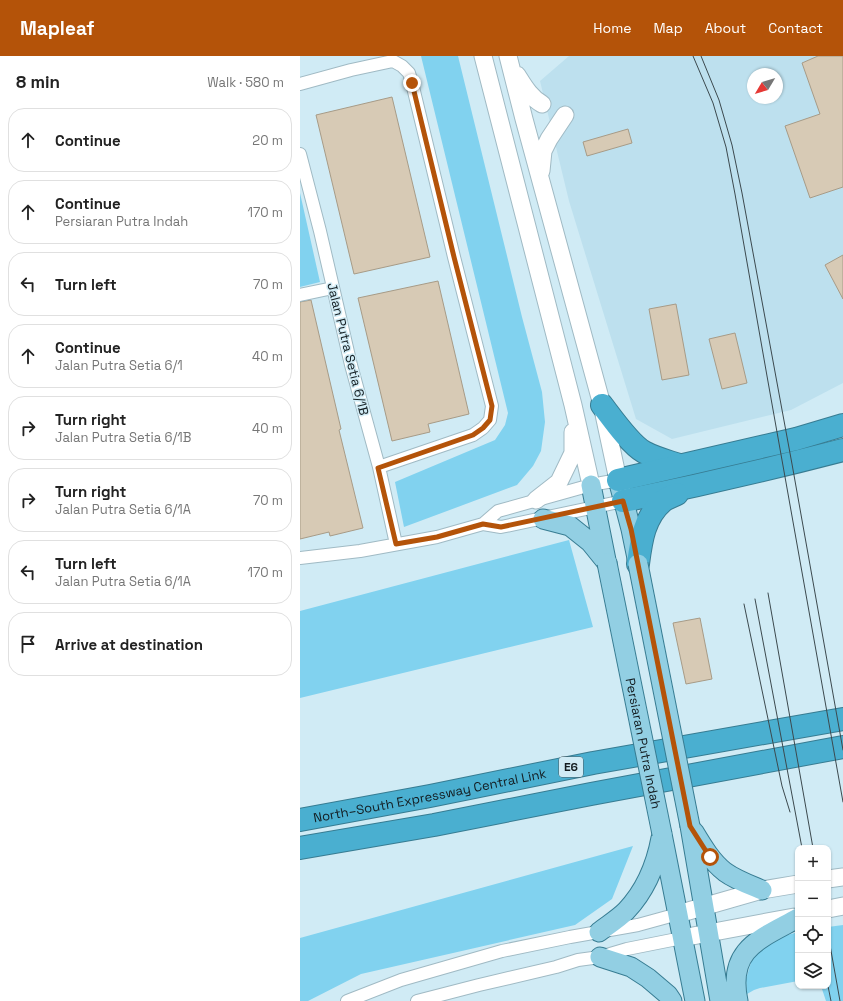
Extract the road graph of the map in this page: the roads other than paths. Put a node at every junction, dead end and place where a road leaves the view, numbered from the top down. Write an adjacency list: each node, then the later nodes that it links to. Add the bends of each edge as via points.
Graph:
1 (483, 56): 4 (main road)
2 (509, 60): 5 (main road, via 527,91); 7 (main road)
3 (300, 84): 18 (street, via 393,61 409,73 492,406 490,420 473,435)
4 (493, 95): 7 (main road, via 507,109); 8 (main road)
5 (542, 104)
6 (565, 116): 10 (main road, via 543,151)
7 (524, 119): 8 (main road); 10 (main road)
8 (508, 151): 13 (main road)
9 (300, 154): 11 (street, Jalan Putra Setia 6/1B)
10 (540, 178): 14 (main road)
11 (333, 288): 12 (street); 18 (street, Jalan Putra Setia 6/1B)
12 (300, 295)
13 (574, 405): 20 (main road); 22 (main road, via 572,453 559,482)
14 (602, 405): 17 (highway, via 642,451); 19 (main road)
15 (843, 425): 17 (highway, via 796,439)
16 (843, 450): 21 (highway)
17 (679, 465): 19 (highway)
18 (378, 468): 27 (street, Jalan Putra Setia 6/1B)
19 (618, 480): 20 (street); 23 (main road)
20 (591, 485): 22 (street); 24 (main road, Persiaran Putra Indah)
21 (691, 487): 23 (highway); 30 (highway, via 664,500 656,508 645,528)
22 (536, 500): 26 (street, via 498,511)
23 (623, 501): 24 (street); 30 (main road)
24 (595, 507): 25 (street); 29 (main road, Persiaran Putra Indah)
25 (543, 518): 26 (street, via 501,527); 29 (main road, via 570,526 590,542)
26 (483, 524): 27 (street, via 437,537)
27 (396, 544): 28 (street)
28 (300, 558)
29 (607, 563): 35 (main road, Persiaran Putra Indah, bridge)
30 (638, 564): 34 (main road, bridge)
31 (843, 719): 33 (highway, North–South Expressway Central Link / E6, via 593,763)
32 (843, 747): 36 (highway, E6)
33 (300, 820)
34 (690, 826): 40 (main road, via 717,865 737,879); 42 (main road)
35 (662, 834): 44 (main road, Persiaran Putra Indah); 47 (main road, via 650,874 638,895 626,911)
36 (300, 848)
37 (843, 877): 38 (main road)
38 (831, 879)
39 (795, 884): 40 (main road)
40 (762, 890): 42 (main road)
41 (843, 906): 43 (main road)
42 (704, 907): 44 (main road); 48 (main road)
43 (831, 908)
44 (678, 914): 47 (street); 49 (main road, Persiaran Putra Indah)
45 (795, 918): 48 (main road)
46 (795, 919): 56 (main road, via 754,943 746,951 736,971)
47 (599, 932): 51 (street, via 502,951 401,980)
48 (708, 933): 49 (main road); 55 (main road)
49 (682, 938): 50 (street); 54 (main road, Persiaran Putra Indah)
50 (600, 957): 52 (street, via 578,960); 53 (main road, via 632,967)
51 (347, 1001)
52 (417, 1001)
53 (672, 1001)
54 (695, 1001)
55 (720, 1001)
56 (738, 1001)

